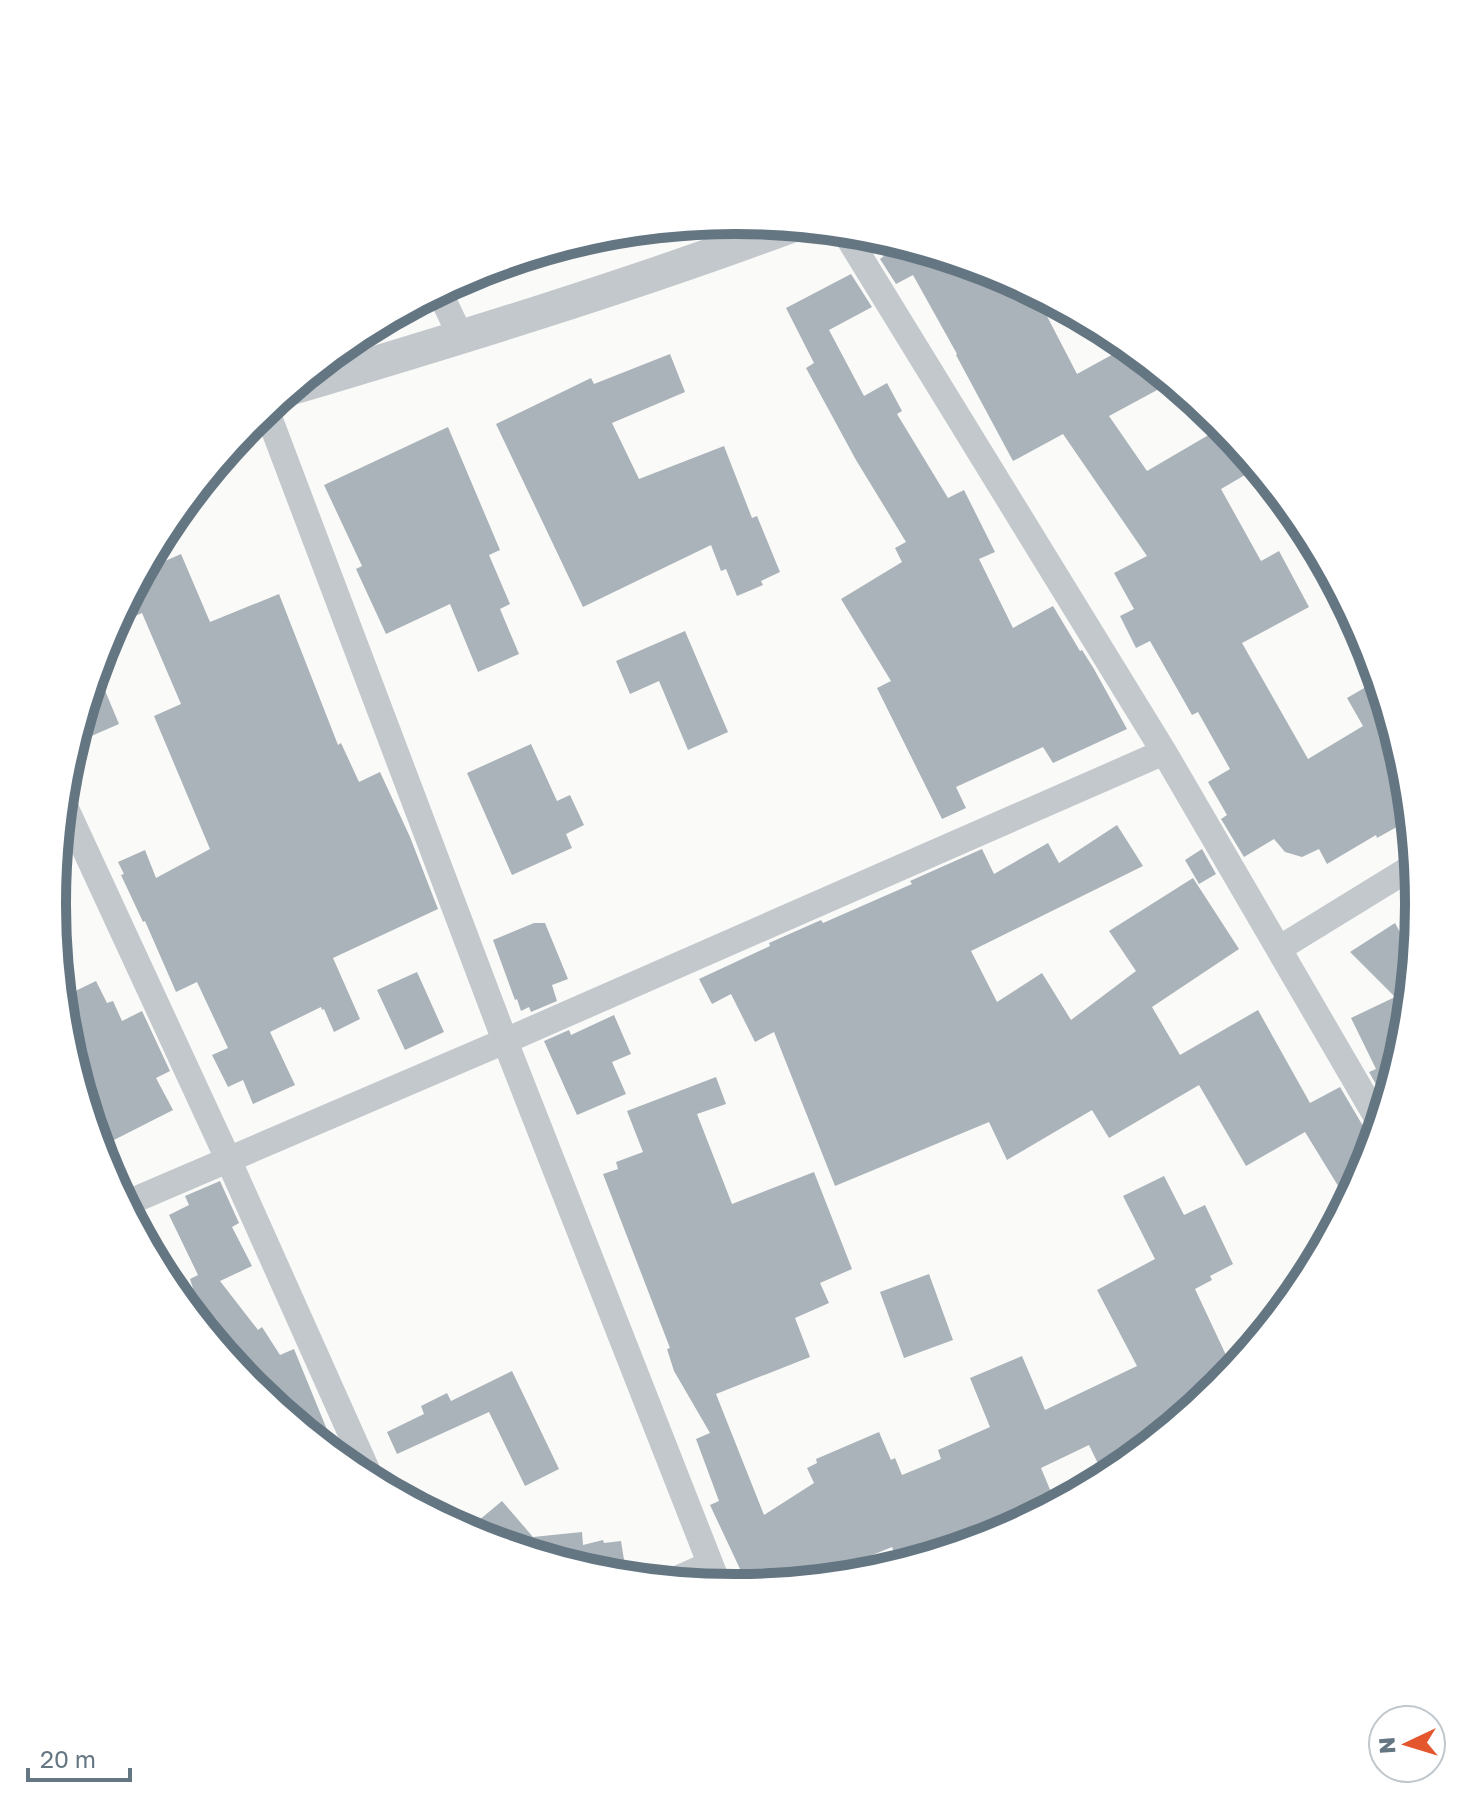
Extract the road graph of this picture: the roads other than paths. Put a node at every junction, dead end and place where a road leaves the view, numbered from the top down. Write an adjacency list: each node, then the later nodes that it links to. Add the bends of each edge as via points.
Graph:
1 (725, 235): 4 (street)
2 (852, 245): 7 (street)
3 (444, 302): 4 (street)
4 (461, 337): 5 (street)
5 (320, 380)
6 (271, 422): 11 (street)
7 (1164, 752): 10 (street); 11 (street)
8 (72, 821): 13 (street)
9 (1404, 872): 10 (street)
10 (1280, 948): 12 (street)
11 (505, 1041): 13 (street); 16 (street)
12 (1372, 1109)
13 (228, 1159): 14 (street); 15 (street)
14 (135, 1200)
15 (363, 1460)
16 (714, 1573)

